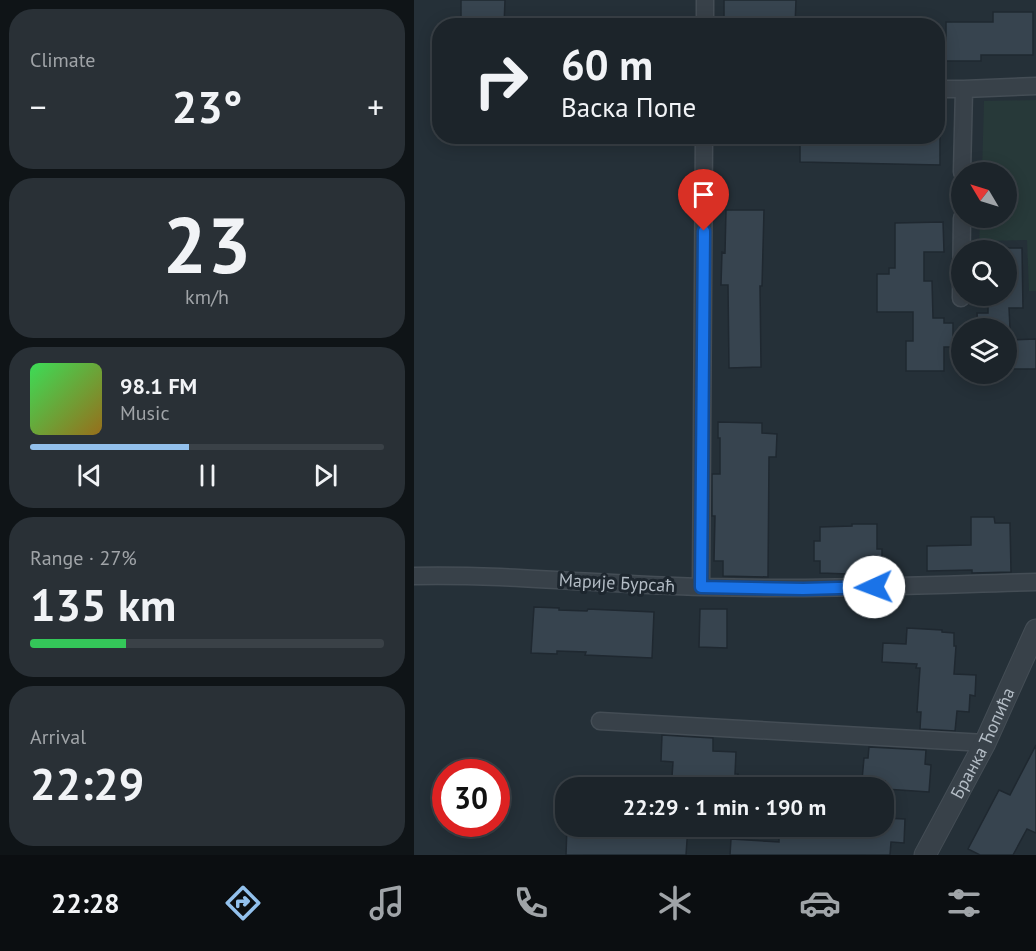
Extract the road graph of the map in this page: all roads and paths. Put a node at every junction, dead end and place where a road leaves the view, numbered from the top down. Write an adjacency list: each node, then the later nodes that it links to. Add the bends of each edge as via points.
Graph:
1 (705, 0): 2 (street)
2 (705, 18)
3 (1036, 86): 5 (street)
4 (945, 89): 5 (street)
5 (964, 89): 7 (street)
6 (704, 144): 10 (street)
7 (963, 162)
8 (414, 576): 10 (street, Марије Бурсаћ, via 476,575)
9 (1036, 582): 10 (street, Марије Бурсаћ, via 803,589)
10 (701, 587)
11 (1036, 630): 13 (street, Бранка Ћопића)
12 (600, 721): 13 (street)
13 (985, 743): 14 (street, Бранка Ћопића)
14 (925, 855)

